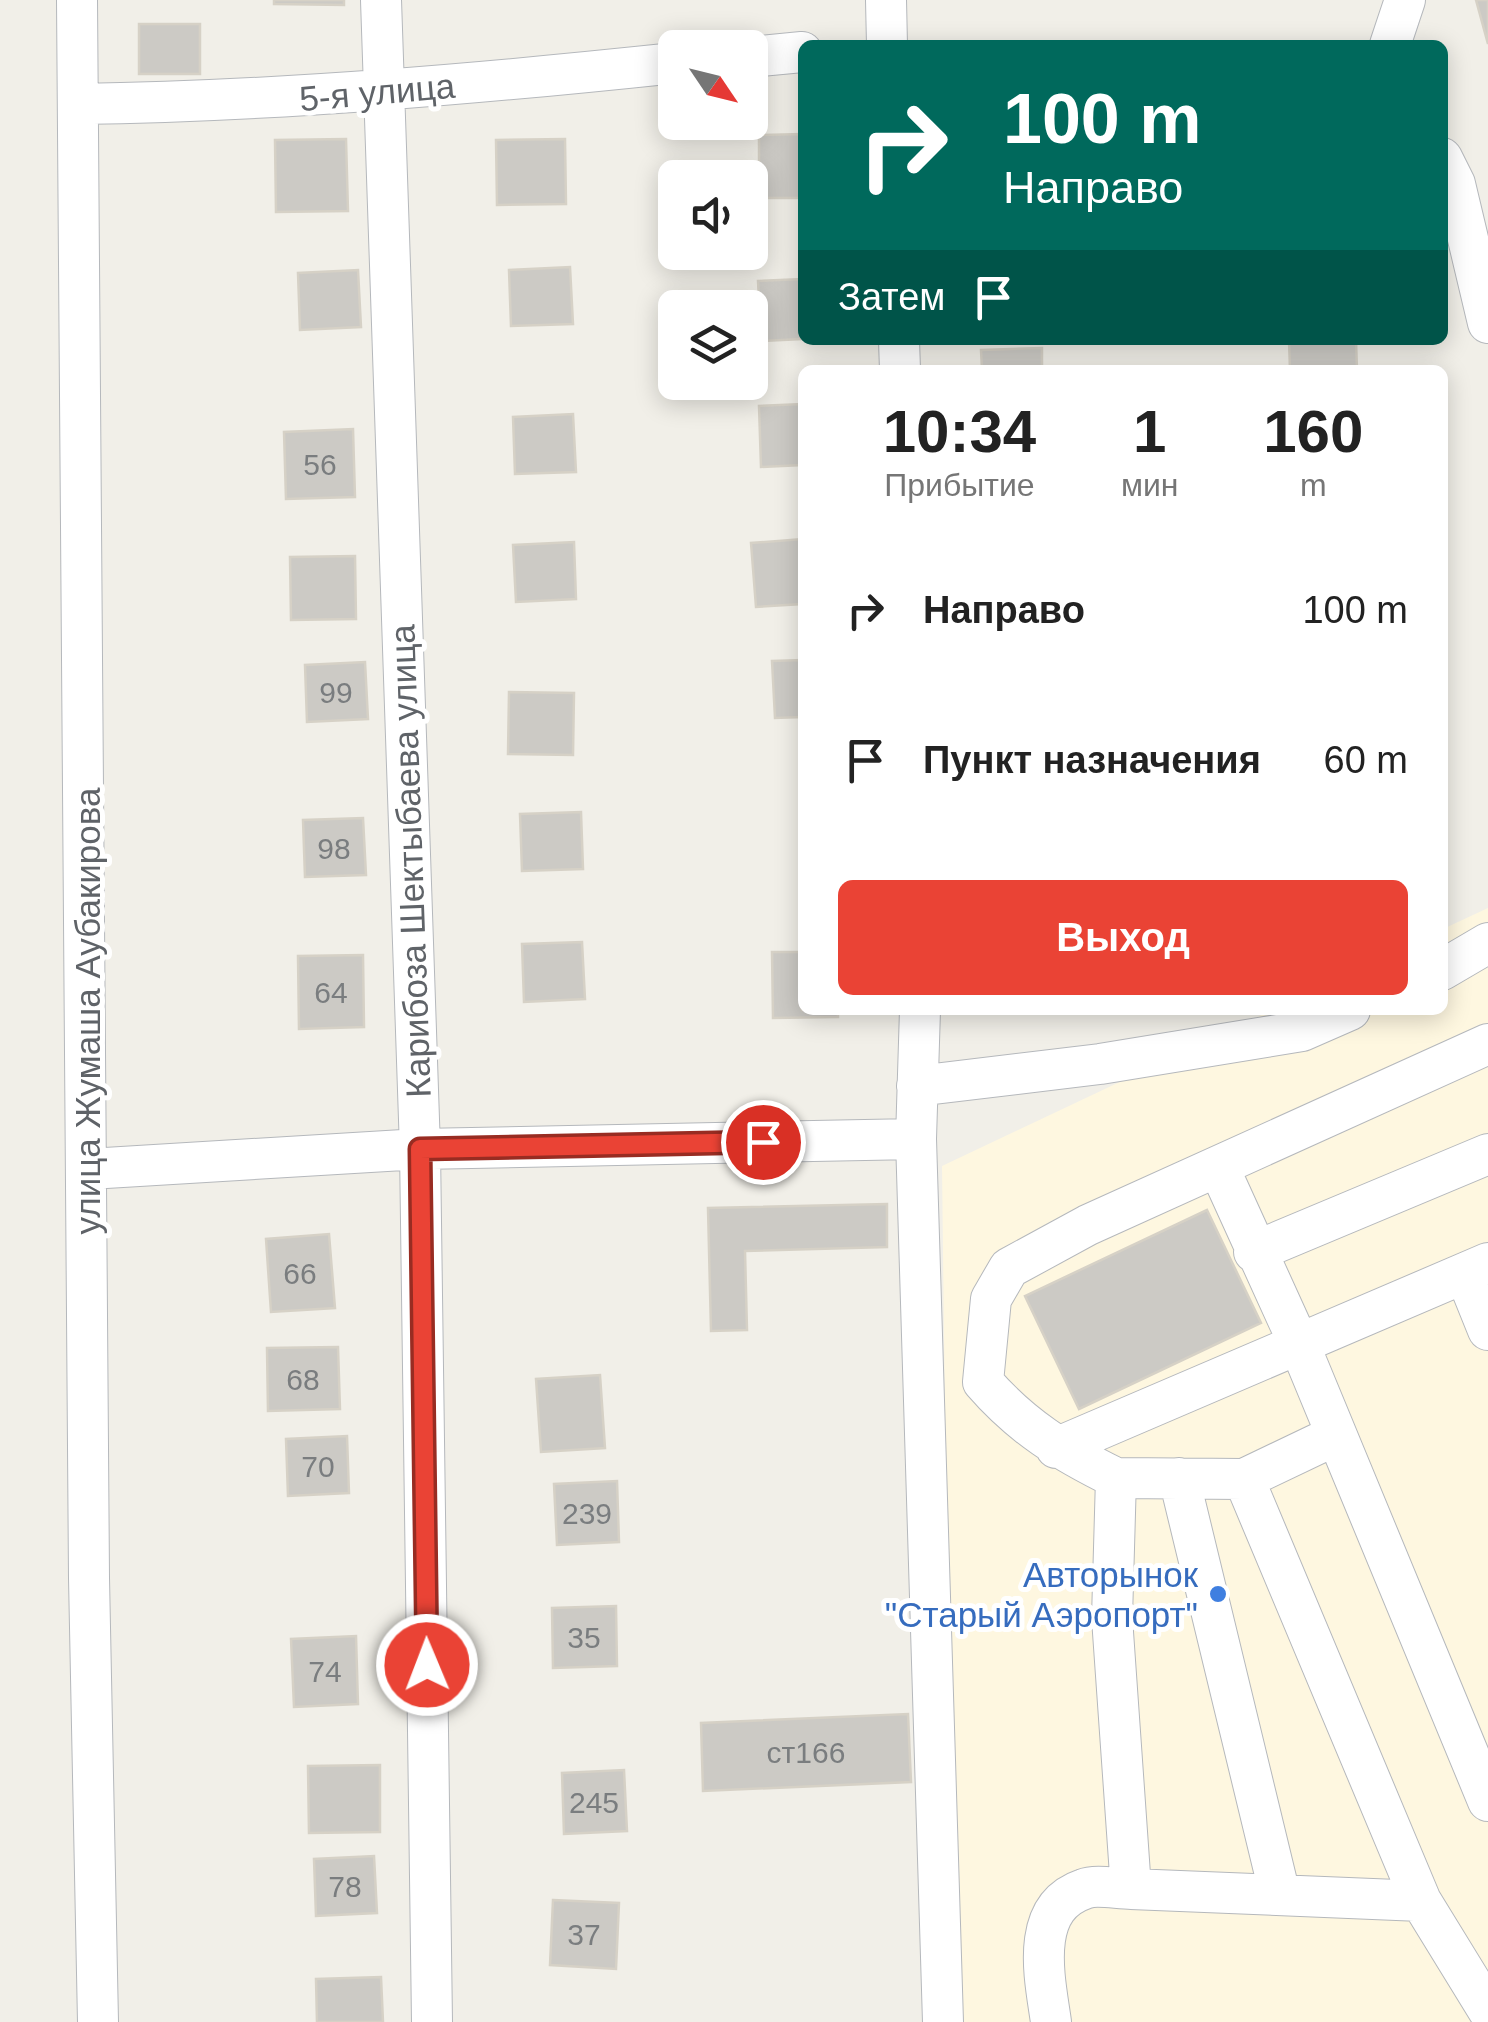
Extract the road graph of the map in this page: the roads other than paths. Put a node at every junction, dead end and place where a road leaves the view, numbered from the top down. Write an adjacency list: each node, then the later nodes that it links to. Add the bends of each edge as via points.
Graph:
1 (77, 0): 11 (street, улица Жумаша Аубакирова)
2 (381, 0): 10 (street, Карибоза Шектыбаева улица)
3 (886, 0): 5 (street)
4 (1405, 0): 6 (street)
5 (887, 40)
6 (1392, 40)
7 (798, 52): 8 (street)
8 (768, 55)
9 (658, 65): 10 (street, 5-я улица)
10 (384, 93): 11 (street, 5-я улица); 21 (street, Карибоза Шектыбаева улица)
11 (78, 104): 23 (street, улица Жумаша Аубакирова)
12 (1448, 170): 13 (street)
13 (1488, 323)
14 (1488, 943): 15 (street)
15 (1448, 966)
16 (920, 1015): 19 (street)
17 (1339, 1015): 19 (street, via 1302,1031)
18 (1488, 1044): 24 (street)
19 (918, 1086): 20 (street)
20 (916, 1139): 21 (street); 29 (street)
21 (420, 1149): 23 (street); 42 (street, Карибоза Шектыбаева улица)
22 (1488, 1154): 25 (street)
23 (89, 1168): 41 (street, улица Жумаша Аубакирова)
24 (1219, 1168): 25 (street); 30 (street, via 1088,1224 1009,1268 990,1300)
25 (1254, 1252): 28 (street)
26 (1476, 1268): 27 (street); 28 (street)
27 (1488, 1330)
28 (1300, 1344): 31 (street); 32 (street)
29 (922, 1374): 30 (street); 43 (street)
30 (984, 1382): 32 (street, via 1013,1416)
31 (1334, 1436): 35 (street); 36 (street)
32 (1056, 1448): 33 (street)
33 (1116, 1478): 34 (street); 37 (street, via 1112,1618)
34 (1179, 1478): 35 (street); 38 (street)
35 (1244, 1479): 39 (street)
36 (1488, 1801)
37 (1131, 1889): 38 (street); 44 (street, via 1084,1888 1058,1907 1042,1963)
38 (1280, 1895): 39 (street)
39 (1421, 1900): 40 (street)
40 (1488, 2010)
41 (98, 2022)
42 (432, 2022)
43 (942, 2022)
44 (1051, 2022)

